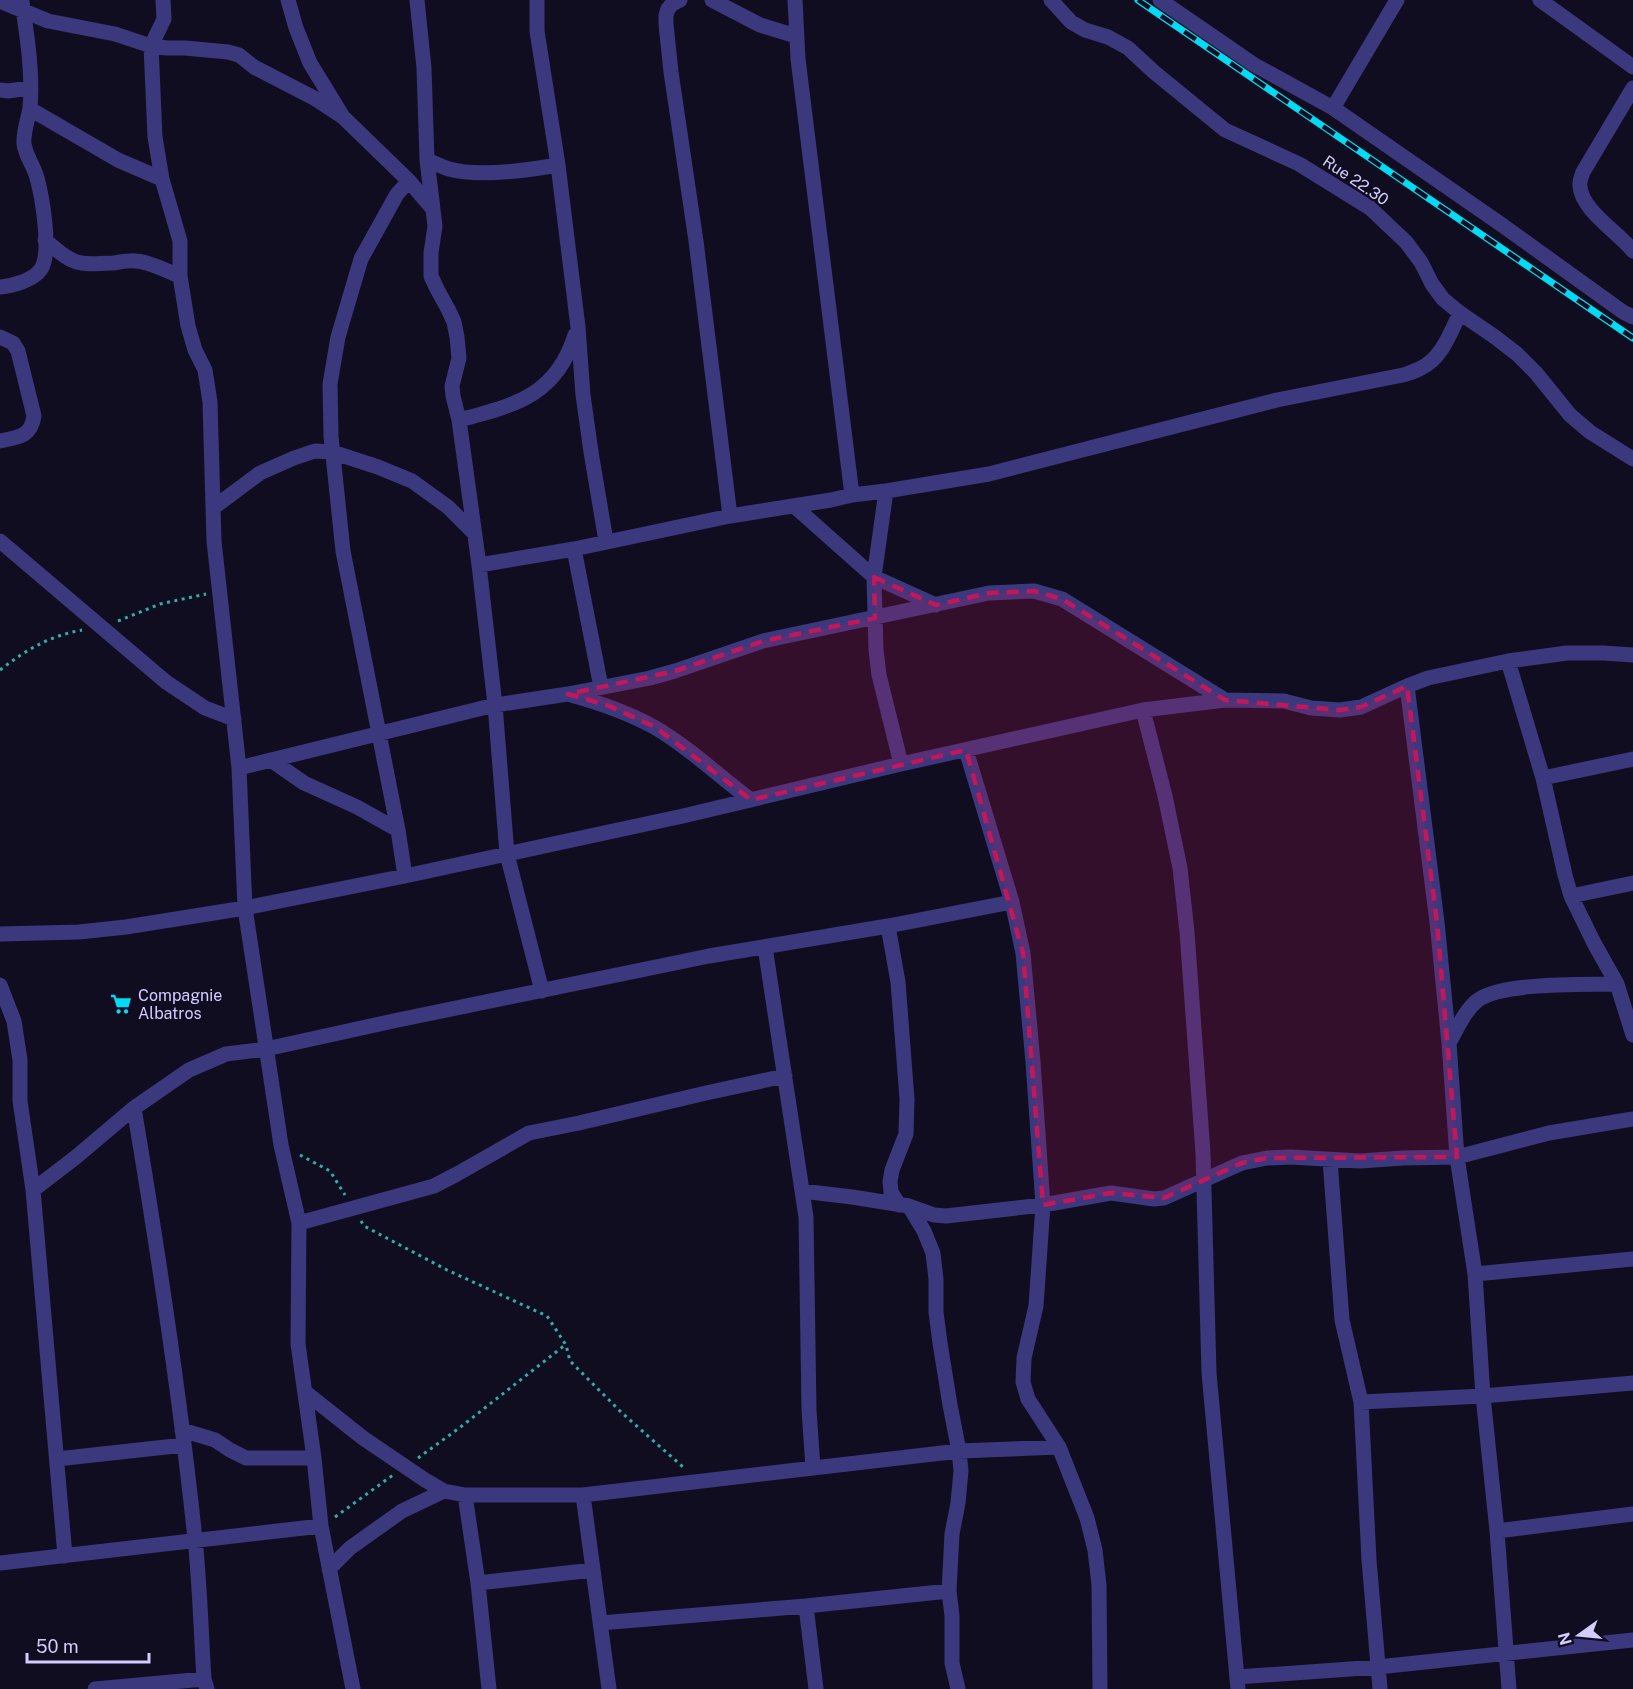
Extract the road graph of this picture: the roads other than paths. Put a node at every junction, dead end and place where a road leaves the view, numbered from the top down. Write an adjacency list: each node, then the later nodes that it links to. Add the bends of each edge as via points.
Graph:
1 (163, 0): 15 (street, via 164,19)
2 (288, 0): 22 (street, via 310,63)
3 (417, 0): 23 (street)
4 (537, 0): 24 (street, via 538,41)
5 (680, 0): 44 (street, via 668,9 666,24)
6 (712, 0): 14 (street, via 760,25)
7 (795, 0): 14 (street)
8 (1051, 0): 32 (street, Rue 22.30, via 1071,22 1128,48 1225,130 1299,164 1370,208 1406,242 1443,299)
9 (1160, 0): 20 (street, via 1253,64)
10 (1397, 0): 20 (street)
11 (1540, 0): 16 (street)
12 (0, 1): 13 (street)
13 (23, 5): 15 (street, via 48,21 115,34); 17 (street)
14 (796, 36): 41 (street)
15 (151, 46): 22 (street, via 239,54 254,67); 25 (street)
16 (1633, 67)
17 (30, 88): 19 (street); 21 (street)
18 (1633, 88): 29 (street, via 1583,172 1580,186 1589,206)
19 (0, 90)
20 (1333, 108): 33 (street)
21 (30, 109): 25 (street, via 118,160); 28 (street, via 24,141 27,158 37,176)
22 (343, 117): 26 (street)
23 (427, 160): 24 (street, via 461,172); 27 (street)
24 (558, 165): 34 (street)
25 (162, 179): 30 (street, via 180,240)
26 (409, 181): 27 (street); 38 (street, via 397,194 361,258 338,337 330,384)
27 (433, 209): 36 (street, via 431,276 454,322 457,337 459,358 452,386)
28 (45, 240): 30 (street, via 77,263 136,261); 31 (street, via 41,269 27,280)
29 (1633, 251)
30 (180, 276): 43 (street, via 188,326 205,370 210,402)
31 (0, 287)
32 (1460, 313): 39 (street, Rue 22.30, via 1516,354 1590,432); 40 (street, via 1436,358 1403,375 1277,400 989,474)
33 (1633, 317)
34 (578, 327): 36 (street, via 562,367 537,393); 47 (street, via 583,395)
35 (0, 337): 37 (street, via 13,343 18,351 34,416 28,432)
36 (459, 420): 45 (street)
37 (0, 441)
38 (332, 452): 43 (street, via 294,458 260,473); 45 (street, via 412,481 448,507); 62 (street, via 343,551)
39 (1633, 459)
40 (886, 491): 41 (street); 50 (street)
41 (852, 495): 42 (street)
42 (794, 506): 44 (street); 50 (street)
43 (213, 508): 61 (street)
44 (730, 516): 47 (street)
45 (475, 534): 49 (street)
46 (0, 541): 61 (street, via 166,682 205,708)
47 (606, 542): 48 (street)
48 (574, 549): 49 (street); 56 (street)
49 (479, 565): 59 (street)
50 (874, 577): 51 (street); 52 (street)
51 (936, 605): 52 (street); 58 (street, via 989,593 1034,591 1062,599)
52 (875, 618): 56 (street, via 764,641 675,671); 66 (street, via 879,675)
53 (1633, 655): 54 (street, via 1567,654)
54 (1508, 661): 55 (street); 68 (street)
55 (1407, 686): 58 (street, via 1361,707 1340,710 1284,701); 84 (street)
56 (600, 687): 57 (street)
57 (568, 694): 59 (street); 69 (street, via 609,706 655,727)
58 (1225, 700): 60 (street)
59 (495, 705): 62 (street); 71 (street)
60 (1143, 710): 63 (street); 91 (street, via 1179,868 1188,932)
61 (234, 719): 67 (street)
62 (378, 734): 65 (street); 70 (street)
63 (966, 750): 66 (street); 75 (street)
64 (1633, 759): 68 (street)
65 (271, 760): 67 (street); 70 (street, via 304,783)
66 (901, 764): 69 (street)
67 (239, 768): 76 (street)
68 (1543, 778): 74 (street)
69 (751, 800): 71 (street)
70 (398, 830): 72 (street)
71 (507, 854): 72 (street); 82 (street)
72 (405, 876): 76 (street)
73 (1633, 883): 74 (street)
74 (1571, 896): 80 (street)
75 (1012, 902): 77 (street); 94 (street, via 1023,952)
76 (245, 908): 78 (street, via 79,932); 85 (street)
77 (888, 926): 79 (street); 95 (street, via 898,982 908,1118 890,1182 891,1192)
78 (0, 934)
79 (765, 947): 82 (street); 86 (street)
80 (1617, 984): 83 (street); 84 (street, via 1506,989 1487,995 1476,1001)
81 (0, 985): 92 (street, via 14,1021)
82 (542, 991): 85 (street)
83 (1633, 1035)
84 (1449, 1043): 89 (street)
85 (266, 1049): 87 (street, via 226,1054 189,1070); 96 (street, via 281,1145)
86 (785, 1076): 93 (street); 96 (street, via 529,1133 434,1186)
87 (134, 1108): 92 (street); 103 (street)
88 (1633, 1119): 89 (street, via 1549,1133)
89 (1457, 1157): 90 (street); 98 (street)
90 (1330, 1160): 91 (street, via 1267,1158 1242,1163); 102 (street, via 1342,1320)
91 (1203, 1180): 94 (street, via 1164,1198 1111,1193); 127 (street, via 1209,1373)
92 (33, 1190): 107 (street)
93 (802, 1191): 95 (street); 108 (street)
94 (1043, 1204): 95 (street, via 946,1216); 104 (street, via 1036,1306 1024,1358 1023,1382 1028,1399)
95 (904, 1206): 105 (street, via 924,1231 933,1253 940,1343)
96 (299, 1223): 100 (street, via 298,1344)
97 (1633, 1258): 98 (street)
98 (1475, 1274): 101 (street)
99 (1633, 1383): 101 (street)
100 (305, 1392): 106 (street); 109 (street, via 363,1438)
101 (1483, 1396): 102 (street); 114 (street)
102 (1361, 1402): 126 (street)
103 (183, 1438): 106 (street, via 215,1440 246,1458); 107 (street); 115 (street)
104 (1059, 1447): 105 (street); 135 (street, via 1087,1518 1095,1550)
105 (959, 1451): 108 (street); 121 (street, via 961,1471)
106 (314, 1458): 113 (street)
107 (57, 1459): 116 (street)
108 (813, 1468): 111 (street)
109 (444, 1491): 110 (street); 118 (street, via 402,1511 350,1548)
110 (465, 1495): 111 (street); 120 (street)
111 (583, 1495): 119 (street)
112 (1633, 1514): 114 (street)
113 (321, 1526): 115 (street); 118 (street)
114 (1497, 1531): 125 (street)
115 (195, 1542): 116 (street); 128 (street)
116 (65, 1556): 117 (street)
117 (0, 1563)
118 (329, 1569): 130 (street)
119 (593, 1570): 120 (street); 123 (street)
120 (478, 1583): 131 (street)
121 (949, 1590): 122 (street); 134 (street, via 952,1663)
122 (806, 1606): 123 (street); 133 (street)
123 (600, 1623): 132 (street)
124 (1633, 1640): 125 (street)
125 (1506, 1653): 126 (street); 137 (street)
126 (1378, 1667): 127 (street); 136 (street)
127 (1238, 1683)
128 (206, 1684): 129 (street)
129 (95, 1689)
130 (354, 1689)
131 (489, 1689)
132 (609, 1689)
133 (816, 1689)
134 (958, 1689)
135 (1100, 1689)
136 (1380, 1689)
137 (1509, 1689)

